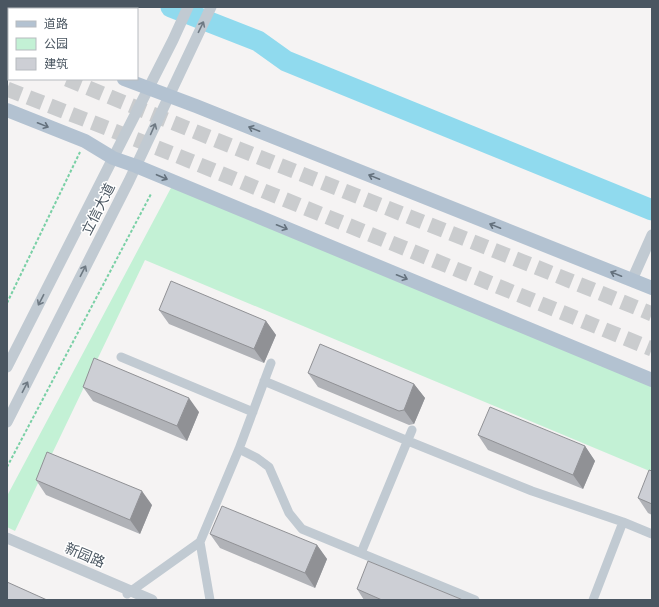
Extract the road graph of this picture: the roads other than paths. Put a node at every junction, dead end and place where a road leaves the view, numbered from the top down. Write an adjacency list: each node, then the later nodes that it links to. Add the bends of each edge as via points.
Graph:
1 (188, 7): 4 (street, 立信大道)
2 (211, 7): 5 (street, 立信大道, one-way to 2)
3 (127, 80): 4 (main road)
4 (148, 88): 5 (main road); 7 (street, 立信大道)
5 (168, 96): 8 (street, 立信大道, one-way to 5); 11 (main road, one-way to 5)
6 (7, 110): 7 (main road, one-way to 7, via 84,142)
7 (113, 158): 8 (main road); 15 (street, 立信大道, one-way to 15)
8 (136, 166): 16 (main road, one-way to 16); 19 (street, 立信大道, one-way to 8)
9 (652, 235): 11 (street)
10 (652, 248): 11 (street)
11 (634, 281): 12 (main road)
12 (652, 288)
13 (121, 357): 18 (street)
14 (271, 363): 17 (street)
15 (7, 367)
16 (652, 380)
17 (264, 381): 18 (street); 21 (street)
18 (253, 412): 22 (street)
19 (7, 422)
20 (412, 430): 21 (street)
21 (408, 441): 23 (street); 28 (street)
22 (239, 449): 27 (street); 28 (street, via 269,467 289,513 302,529)
23 (622, 522): 24 (street); 34 (street)
24 (652, 534)
25 (7, 538): 29 (street, 新园路)
26 (7, 542): 29 (street, 新园路)
27 (200, 542): 29 (street); 32 (street)
28 (361, 553): 33 (street)
29 (129, 592): 30 (street, 新园路); 31 (street, 新园路)
30 (142, 600)
31 (152, 600)
32 (210, 600)
33 (475, 600)
34 (593, 600)

